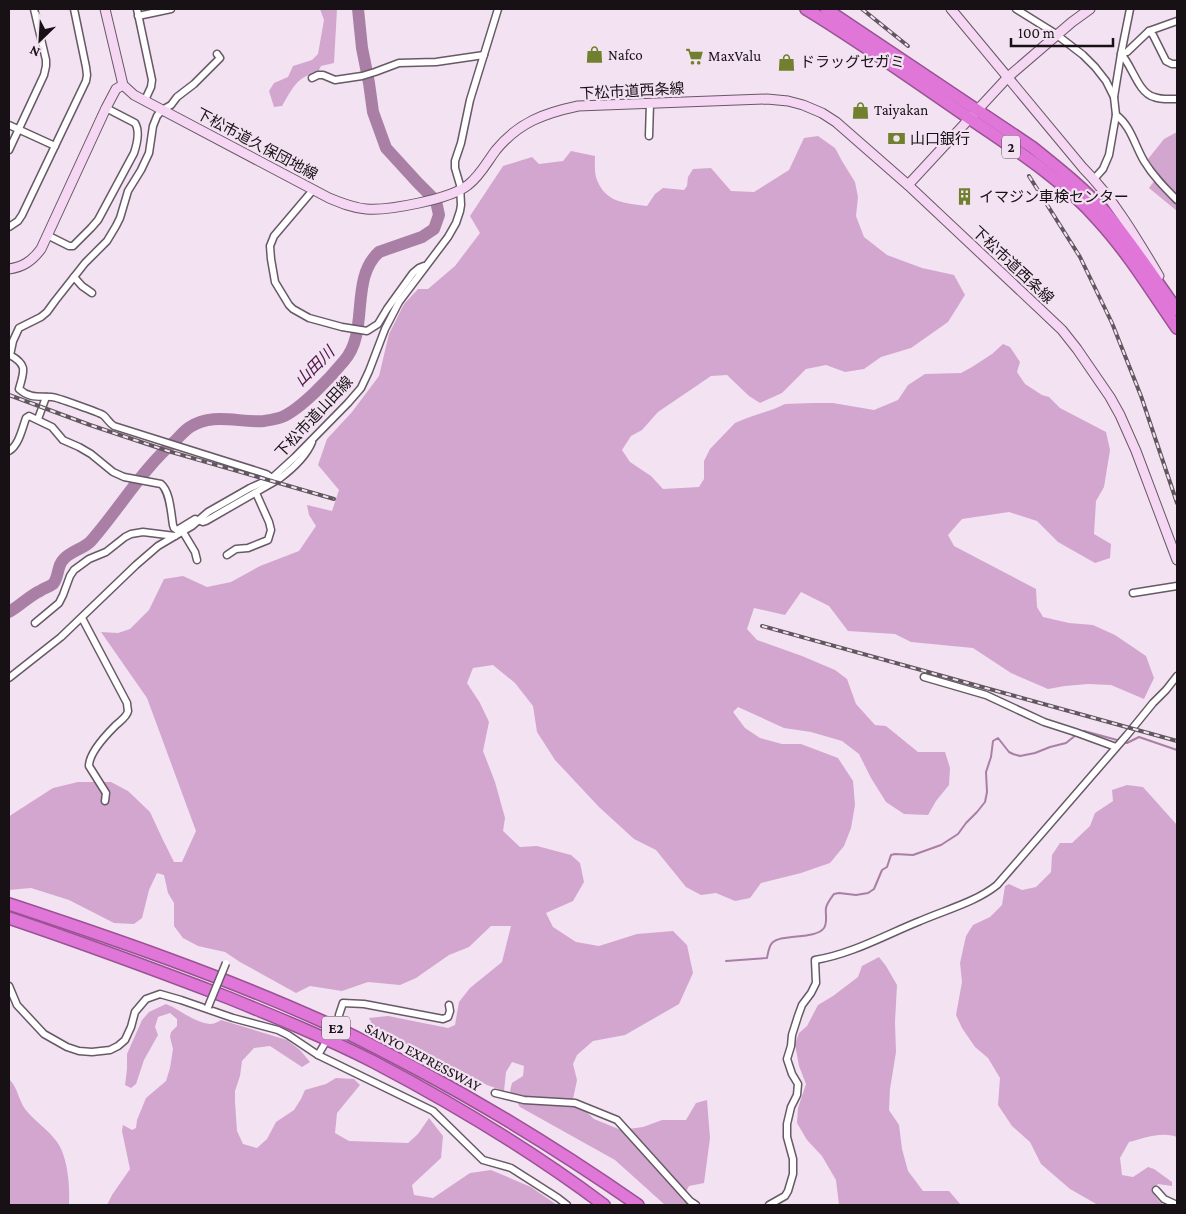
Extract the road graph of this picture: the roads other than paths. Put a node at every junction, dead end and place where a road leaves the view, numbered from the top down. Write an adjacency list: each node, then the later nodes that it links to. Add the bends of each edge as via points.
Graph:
1 (34, 9): 32 (street, via 46,66)
2 (74, 9): 34 (street, via 87,75)
3 (105, 9): 22 (street)
4 (171, 9): 12 (street)
5 (498, 9): 18 (street, 下松市道山田線)
6 (806, 9): 29 (highway, 2)
7 (826, 9): 29 (highway, 2, via 926,77)
8 (950, 9): 20 (street)
9 (1016, 9): 15 (street)
10 (1090, 9): 15 (street)
11 (1130, 9): 17 (street)
12 (137, 12): 25 (street, via 152,80)
13 (1177, 21): 14 (street)
14 (1149, 32): 17 (street); 19 (street, via 1166,61)
15 (1057, 35): 20 (street); 23 (street, via 1095,67)
16 (217, 54): 28 (street, via 220,58)
17 (1121, 54): 23 (street); 24 (street, via 1150,96)
18 (484, 55): 21 (street, via 436,62 398,63 362,76 335,80 323,75); 39 (street, 下松市道山田線, via 456,161)
19 (1177, 64)
20 (1008, 77): 29 (street); 36 (street)
21 (312, 78)
22 (123, 85): 25 (street, 下松市道久保団地線); 27 (street, via 116,89)
23 (1114, 96): 30 (street)
24 (1177, 99)
25 (145, 100): 28 (street, 下松市道久保団地線)
26 (650, 103): 33 (street); 37 (street, 下松市道西条線, via 768,99 803,105 836,122); 39 (street, 下松市道西条線, via 578,106 537,117 510,136 477,177)
27 (106, 108): 42 (street); 42 (street, via 137,126 134,153 98,220 73,246)
28 (162, 110): 38 (street, 下松市道久保団地線); 45 (street, via 153,126 149,153 128,191 116,226 107,241)
29 (973, 114): 37 (street); 47 (highway, 2, via 1032,148 1084,190 1132,245); 48 (highway, 2, via 1051,175 1099,221)
30 (1116, 115): 36 (street, via 1109,155); 40 (street, via 1135,141 1154,177)
31 (9, 125): 32 (street)
32 (18, 129): 34 (street); 35 (street)
33 (649, 136)
34 (55, 146): 41 (street, via 22,216)
35 (9, 150)
36 (1094, 179): 47 (street, via 1153,266)
37 (908, 185): 60 (street, 下松市道西条線, via 1062,330 1077,349 1120,415)
38 (313, 190): 39 (street, 下松市道久保団地線, via 364,209 408,205); 43 (street, via 274,236 270,246 275,282 294,309 316,320 367,331 378,324 413,273)
39 (460, 191): 43 (street, 下松市道山田線, via 456,223)
40 (1177, 200)
41 (9, 227)
42 (47, 235): 44 (street, via 34,259)
43 (426, 265): 51 (street, 下松市道山田線, via 390,318 361,388)
44 (9, 269)
45 (74, 277): 46 (street); 49 (street, via 47,312 19,328 10,351 25,371 19,389 37,398)
46 (92, 293)
47 (1177, 309)
48 (1177, 328)
49 (46, 397): 50 (street); 53 (street, via 102,414 114,426)
50 (38, 419): 52 (street, via 26,418 16,444); 55 (street, via 52,427 63,440 85,450 112,472 164,486 177,530)
51 (313, 438): 53 (street, 下松市道山田線); 54 (street, via 308,450 289,472)
52 (9, 451)
53 (272, 478): 55 (street, 下松市道山田線)
54 (256, 492): 55 (street, via 206,521); 58 (street, via 269,522 268,540 236,549)
55 (198, 520): 56 (street, 下松市道山田線)
56 (183, 532): 57 (street, 下松市道山田線); 59 (street)
57 (175, 536): 63 (street, 下松市道山田線, via 136,565); 64 (street, via 131,534 106,552 89,559 74,570 59,603)
58 (227, 555)
59 (197, 560)
60 (1177, 560)
61 (1177, 586): 62 (street)
62 (1133, 593)
63 (82, 618): 67 (street, 下松市道山田線); 69 (street, via 127,703 128,711 97,746 89,762 106,792)
64 (34, 623)
65 (1177, 676): 68 (street)
66 (924, 677): 68 (street, via 986,694 1053,726)
67 (9, 678)
68 (1116, 748): 85 (street, via 990,891 856,949 814,960 816,983 802,1005 787,1059 798,1084 787,1137 793,1174 785,1196)
69 (104, 801)
70 (9, 904): 84 (highway, SANYO EXPRESSWAY / E2, via 203,972 325,1022 486,1108)
71 (9, 918): 83 (highway, SANYO EXPRESSWAY / E2, via 215,993 372,1061 480,1121)
72 (226, 963): 75 (street, bridge)
73 (9, 986): 75 (street, via 17,1005 44,1034 79,1051 110,1050 118,1046 132,1027 135,1012 146,999 160,994)
74 (449, 1005): 76 (street, via 448,1017 443,1019 343,1003)
75 (208, 1008): 78 (street, via 288,1034)
76 (338, 1015)
77 (324, 1045): 78 (street)
78 (318, 1055): 82 (street, via 433,1111 483,1160 511,1168)
79 (495, 1093): 81 (street, via 524,1100 575,1103 617,1120)
80 (1156, 1190): 86 (street, via 1164,1199)
81 (691, 1204)
82 (567, 1205)
83 (604, 1205)
84 (638, 1205)
85 (769, 1205)
86 (1177, 1205)

